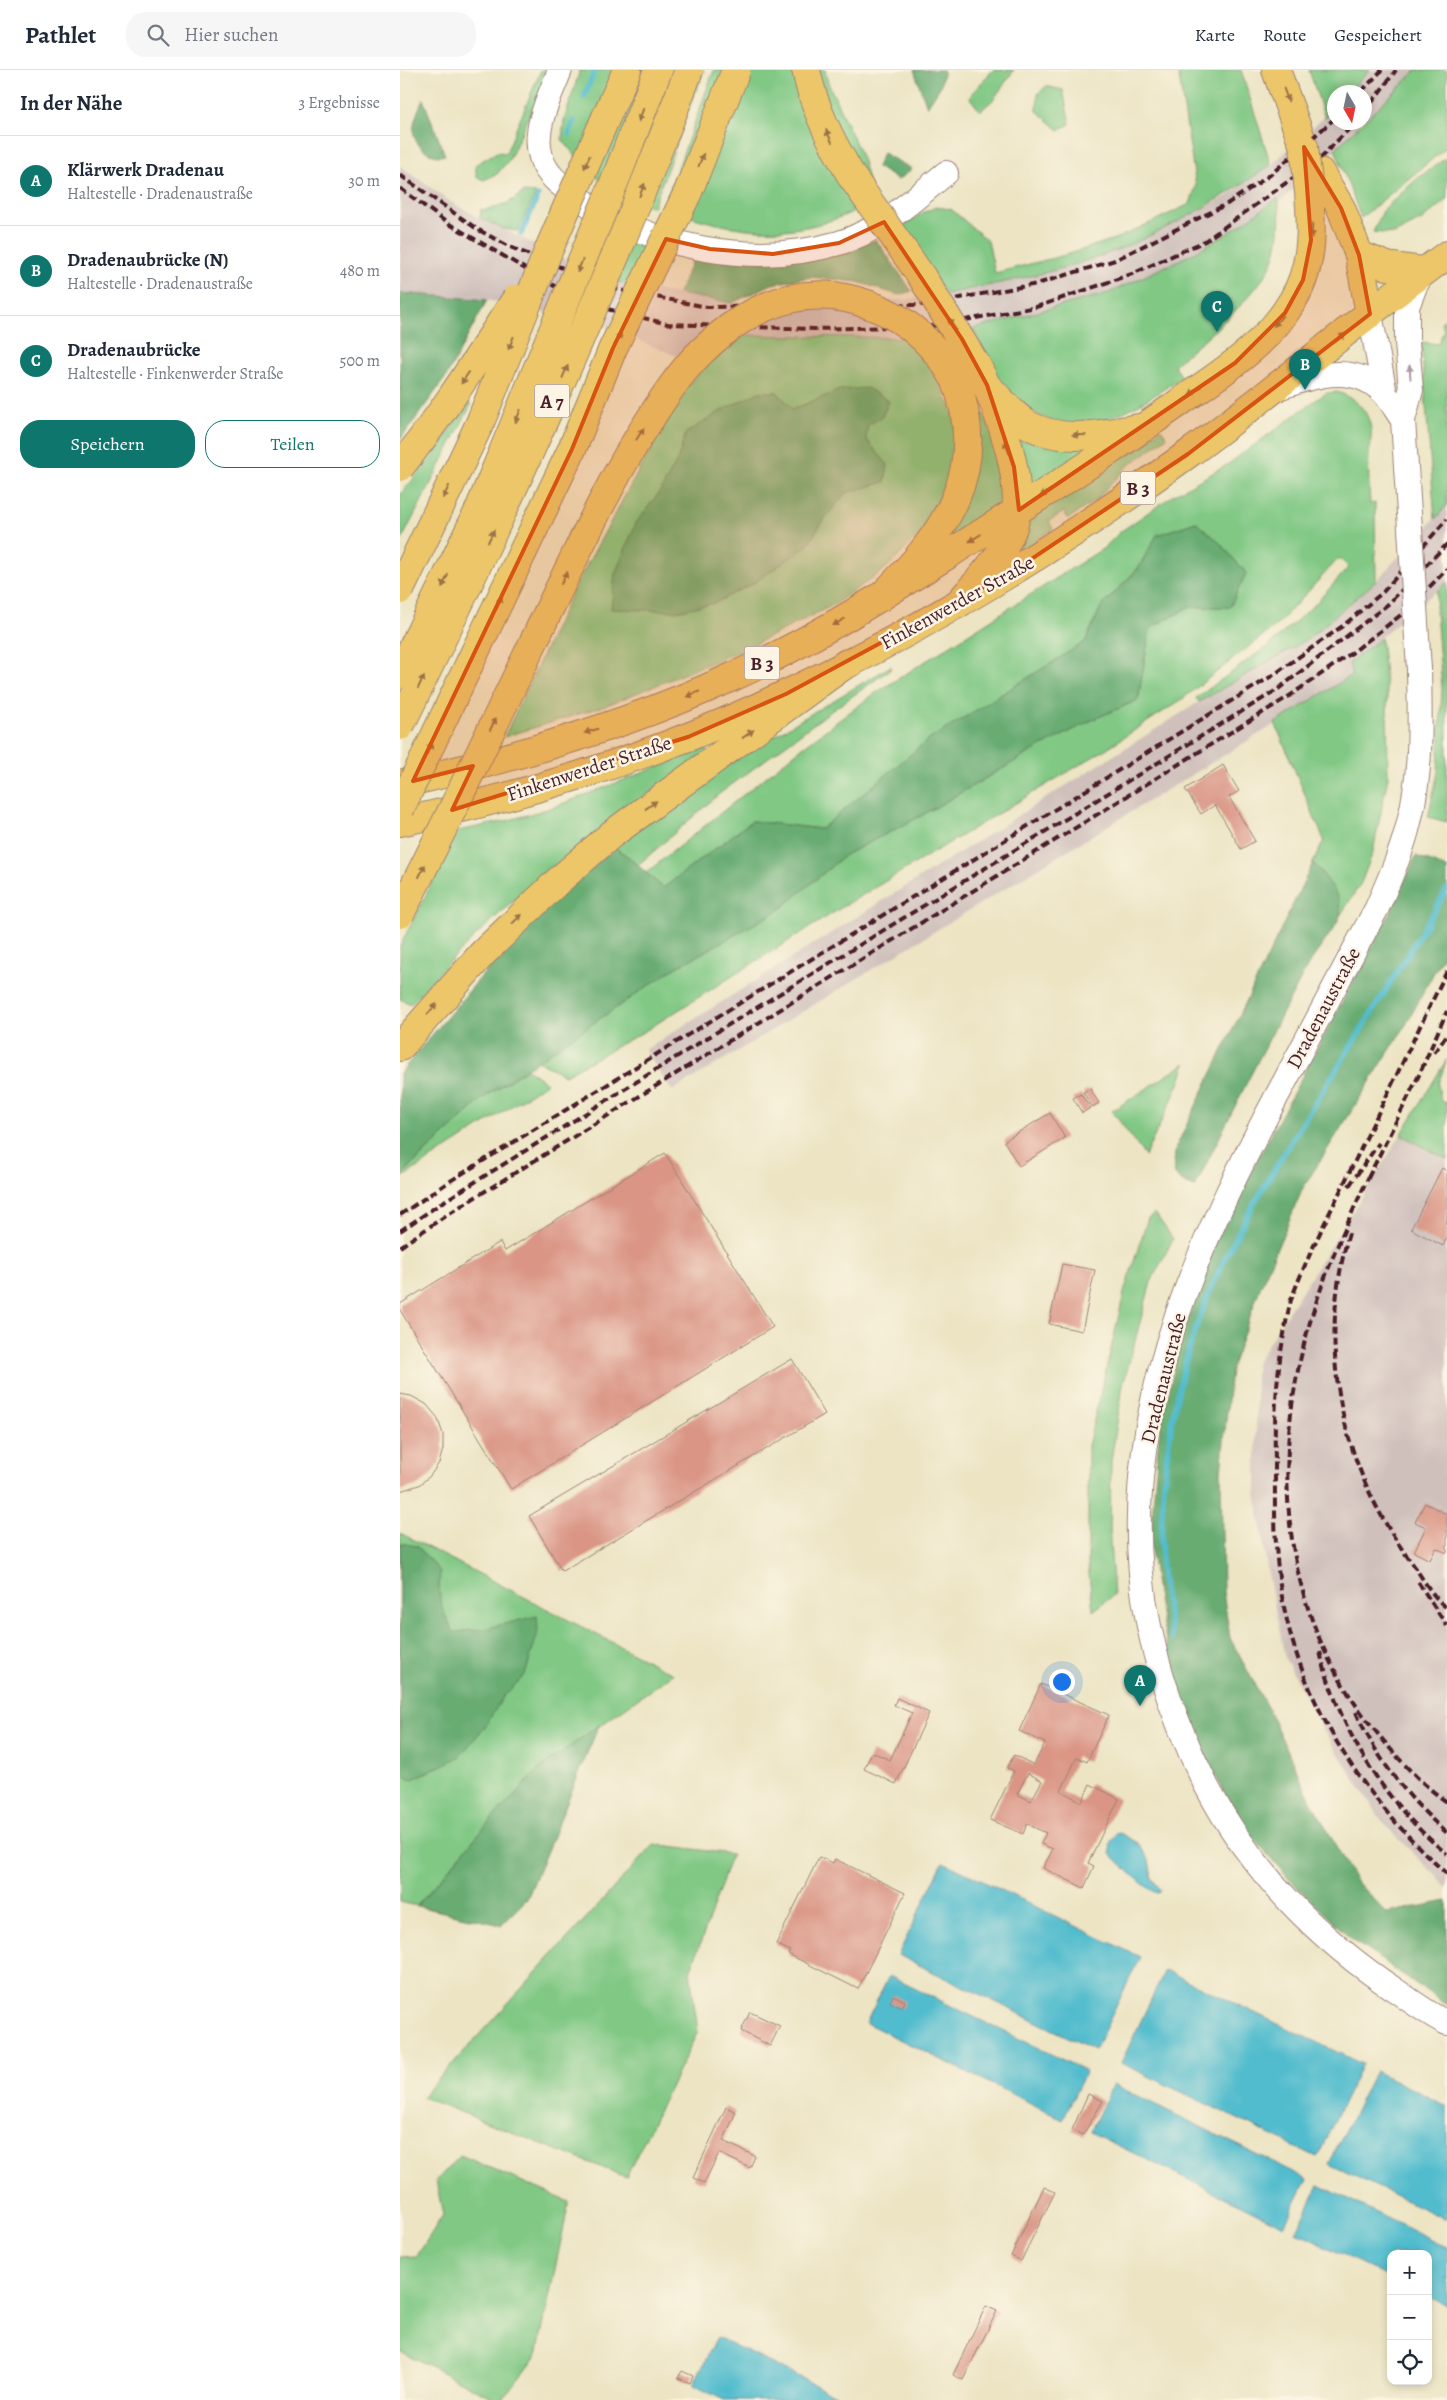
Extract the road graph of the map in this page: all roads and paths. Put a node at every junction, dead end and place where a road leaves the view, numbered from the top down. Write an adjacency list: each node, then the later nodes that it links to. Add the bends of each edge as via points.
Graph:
1 (560, 70): 8 (street, via 545,109 540,134 540,156 547,172 604,215 658,238 745,253 796,251 839,243 874,230)
2 (627, 70): 10 (main road, one-way to 10, bridge)
3 (658, 70): 26 (main road, A 7, one-way to 26, bridge, via 479,510)
4 (689, 70): 27 (main road, A 7, one-way to 4, bridge, via 546,416)
5 (736, 70): 29 (main road, A 7, one-way to 5, bridge, via 572,449 613,348 688,192)
6 (806, 70): 15 (main road, one-way to 6, bridge, via 922,277 852,177 829,138 811,94)
7 (1276, 70): 9 (main road, one-way to 9)
8 (946, 173)
9 (1314, 177): 11 (main road, via 1341,208); 19 (main road, Finkenwerder Straße / B 3, one-way to 19, via 1311,240 1303,280 1285,314 1235,363)
10 (549, 249): 20 (main road, one-way to 20, bridge, via 450,401); 22 (main road, one-way to 22, bridge, via 480,423)
11 (1359, 255): 13 (main road, via 1386,266); 14 (main road)
12 (1447, 255): 13 (main road, Finkenwerder Straße)
13 (1424, 271): 14 (main road, Finkenwerder Straße); 18 (street, one-way to 13, via 1411,390 1407,307)
14 (1370, 314): 16 (main road, Finkenwerder Straße / B 3, one-way to 14); 17 (street)
15 (973, 377): 19 (main road, one-way to 15, via 1088,436 1050,433 1028,424); 21 (main road, one-way to 15, via 1018,496 1014,468); 23 (main road, via 960,490 935,537 906,573); 31 (main road, one-way to 15, bridge, via 615,476 661,402 699,354 724,331 757,309 792,297 822,296 874,306 907,323 937,351)
16 (1274, 390): 17 (street, via 1315,376 1343,373 1358,376); 24 (main road, Finkenwerder Straße / B 3, via 1188,454 1049,549)
17 (1385, 394): 18 (street)
18 (1403, 420): 33 (street, Dradenaustraße, bridge, via 1419,669 1419,751 1409,823 1377,908 1236,1172 1187,1282 1160,1374 1146,1442 1139,1534 1141,1573 1158,1662 1186,1745 1221,1814 1265,1876 1315,1928 1373,1976)
19 (1145, 427): 21 (main road, Finkenwerder Straße / B 3, one-way to 21)
20 (400, 467)
21 (1016, 512): 23 (main road, Finkenwerder Straße / B 3, one-way to 23); 24 (main road, via 1010,536 999,554)
22 (400, 590)
23 (881, 597): 28 (main road, Finkenwerder Straße / B 3, one-way to 28, via 790,649 638,716 560,742)
24 (958, 604): 25 (main road, Finkenwerder Straße / B 3)
25 (847, 663): 30 (main road, Finkenwerder Straße / B 3, via 743,714 638,755 528,789); 32 (main road, one-way to 25, via 483,953 612,834)
26 (400, 674)
27 (400, 726)
28 (400, 784)
29 (400, 809)
30 (400, 822)
31 (400, 914)
32 (400, 1047)
33 (1447, 2023)

